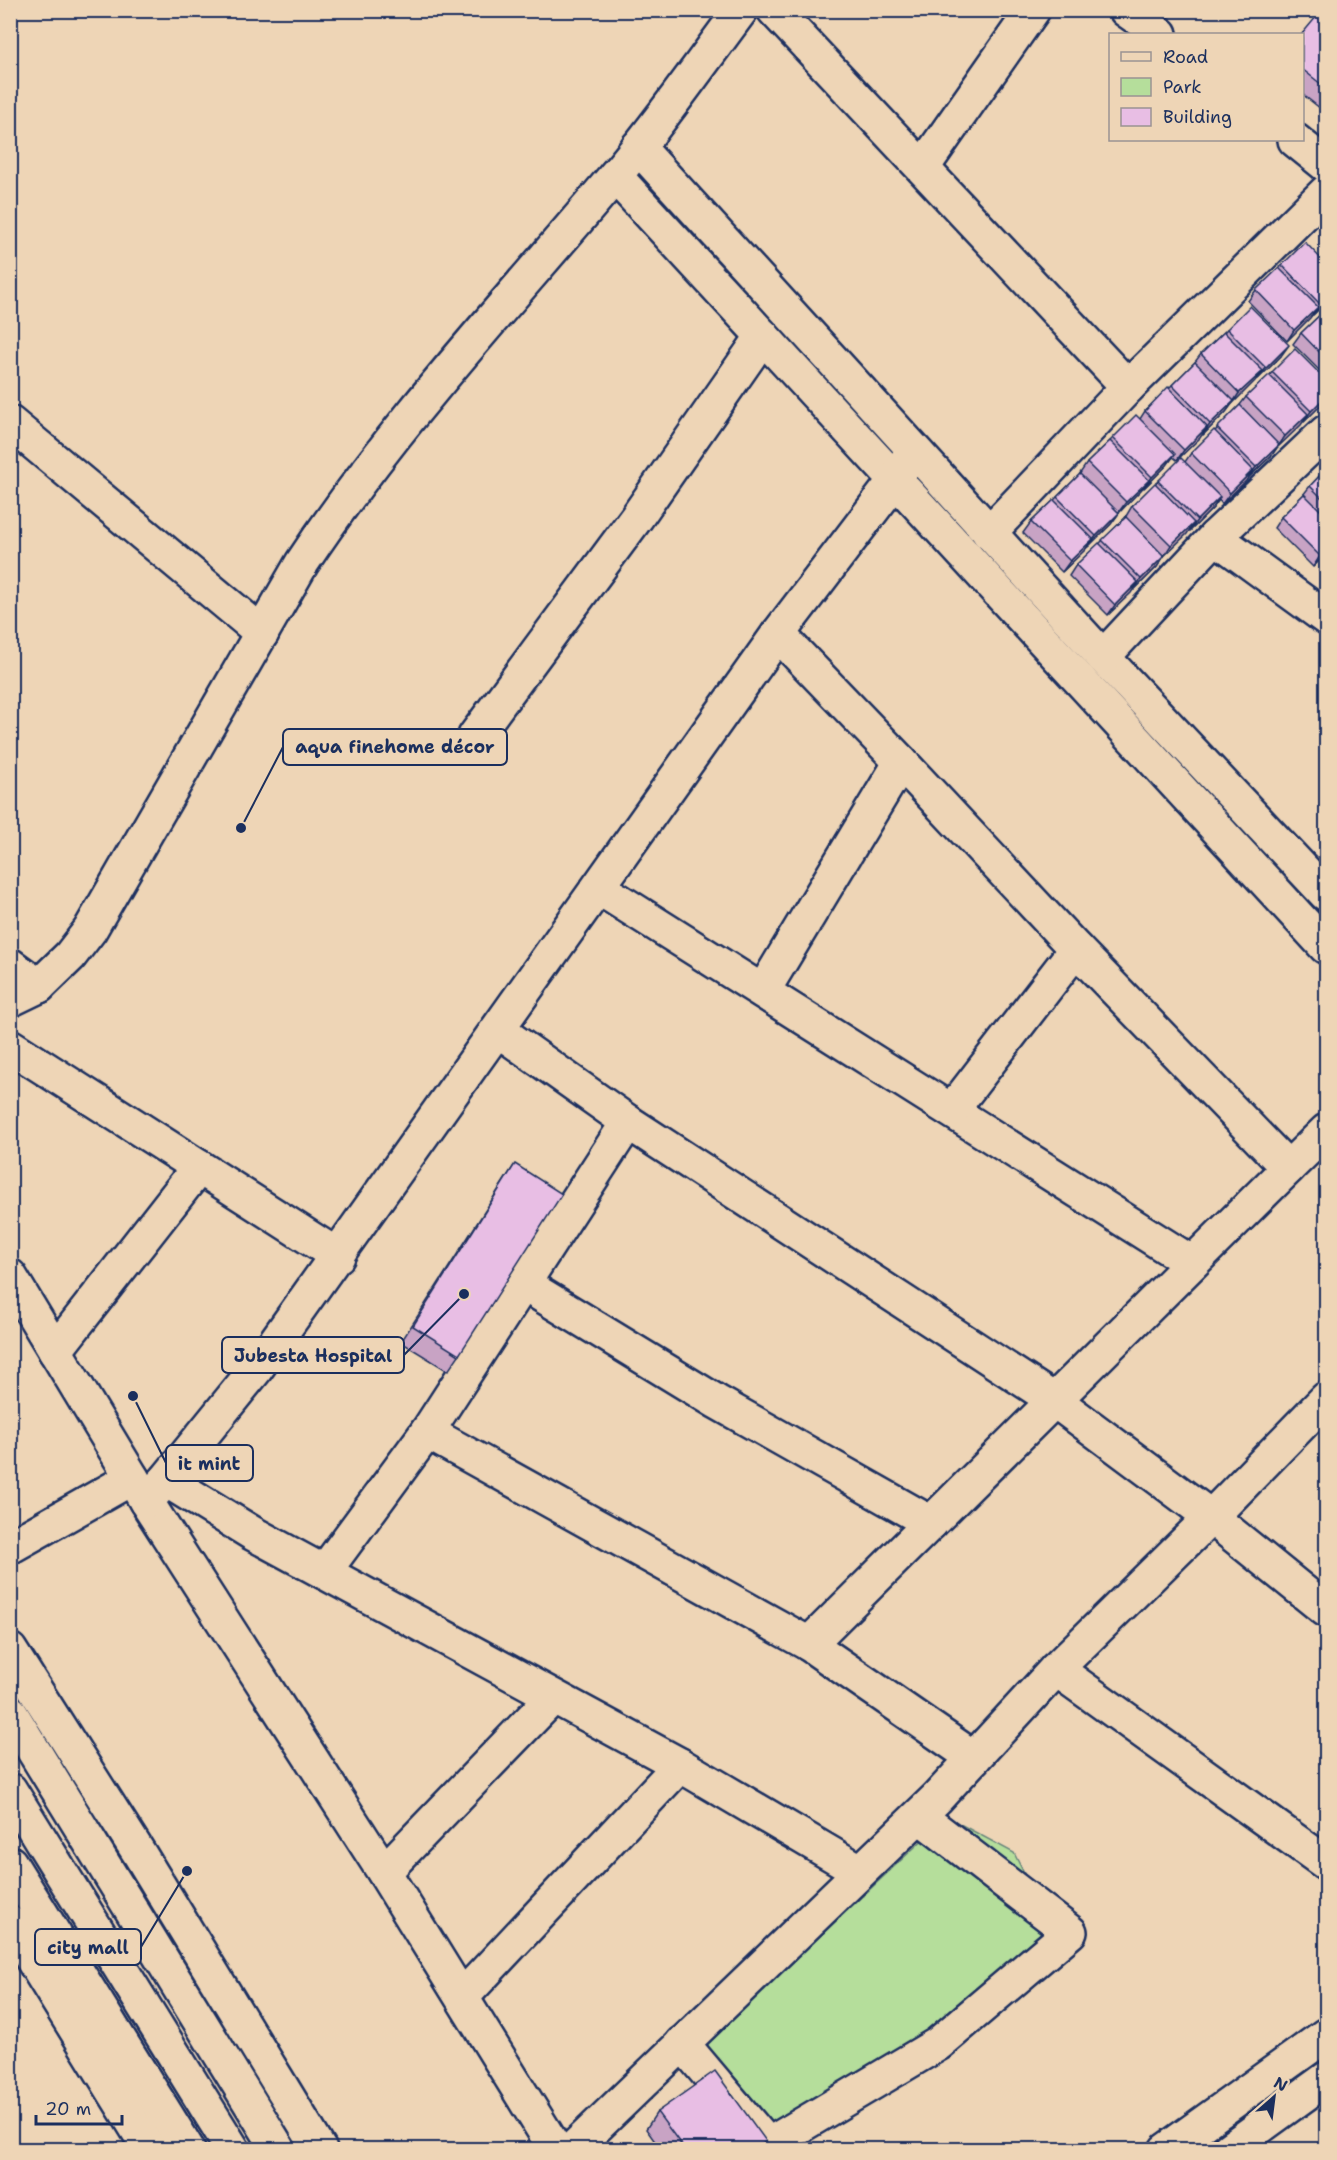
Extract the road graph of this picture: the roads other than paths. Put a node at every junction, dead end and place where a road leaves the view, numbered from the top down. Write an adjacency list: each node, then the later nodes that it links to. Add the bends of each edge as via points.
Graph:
1 (741, 10): 7 (main road)
2 (774, 10): 9 (main road)
3 (1034, 10): 9 (main road)
4 (1126, 10): 5 (main road)
5 (1159, 33)
6 (1296, 141): 8 (main road)
7 (638, 147): 10 (main road); 16 (main road)
8 (1326, 165)
9 (923, 167): 13 (main road)
10 (615, 176): 12 (main road); 21 (main road, via 403,423 339,508)
11 (1326, 192): 13 (main road)
12 (763, 336): 17 (main road); 24 (main road, via 637,517)
13 (1128, 387): 18 (main road)
14 (10, 423): 21 (main road)
15 (1326, 432): 19 (main road)
16 (913, 450): 17 (main road); 18 (main road)
17 (896, 479): 22 (main road); 28 (main road)
18 (989, 533): 23 (main road)
19 (1215, 537): 20 (main road); 23 (main road)
20 (1326, 618)
21 (261, 633): 32 (main road, via 90,930 70,956)
22 (778, 634): 25 (main road); 26 (main road)
23 (1102, 657): 27 (main road)
24 (475, 736)
25 (901, 762): 29 (main road); 31 (main road)
26 (599, 888): 31 (main road); 33 (main road)
27 (1326, 894)
28 (1326, 947)
29 (1076, 949): 35 (main road); 39 (main road)
30 (10, 965): 32 (main road)
31 (763, 991): 35 (main road)
32 (25, 993)
33 (498, 1030): 36 (main road); 40 (main road)
34 (10, 1046): 38 (main road)
35 (952, 1110): 41 (main road)
36 (628, 1122): 43 (main road); 46 (main road)
37 (1326, 1131): 39 (main road)
38 (199, 1167): 40 (main road); 44 (main road)
39 (1288, 1168): 41 (main road)
40 (338, 1256): 48 (main road, via 256,1369)
41 (1192, 1263): 46 (main road)
42 (10, 1276): 44 (main road)
43 (522, 1283): 47 (main road); 50 (main road, via 717,1402)
44 (55, 1351): 48 (main road)
45 (1326, 1399): 49 (main road)
46 (1054, 1400): 49 (main road); 50 (main road)
47 (427, 1432): 52 (main road); 54 (main road)
48 (148, 1486): 51 (main road); 52 (main road, via 252,1533); 66 (main road)
49 (1211, 1517): 53 (main road); 56 (main road)
50 (931, 1523): 54 (main road)
51 (10, 1547)
52 (324, 1572): 57 (main road)
53 (1326, 1610)
54 (809, 1644): 59 (main road)
55 (10, 1650): 76 (main road)
56 (1056, 1669): 59 (main road); 64 (main road)
57 (553, 1697): 60 (main road); 66 (main road)
58 (10, 1712): 75 (main road)
59 (974, 1758): 62 (main road)
60 (680, 1765): 65 (main road); 68 (main road)
61 (10, 1790): 74 (main road)
62 (919, 1816): 65 (main road); 70 (main road, via 1070,1932 938,2044 768,2145)
63 (10, 1863): 73 (main road)
64 (1326, 1863)
65 (860, 1871): 70 (main road)
66 (384, 1872): 68 (main road)
67 (10, 1923): 72 (main road)
68 (462, 1997): 77 (main road)
69 (1326, 2035): 79 (main road)
70 (682, 2043): 78 (main road)
71 (1326, 2079): 80 (main road)
72 (150, 2150)
73 (188, 2150)
74 (233, 2150)
75 (279, 2150)
76 (320, 2150)
77 (556, 2150)
78 (572, 2150)
79 (1166, 2150)
80 (1228, 2150)

